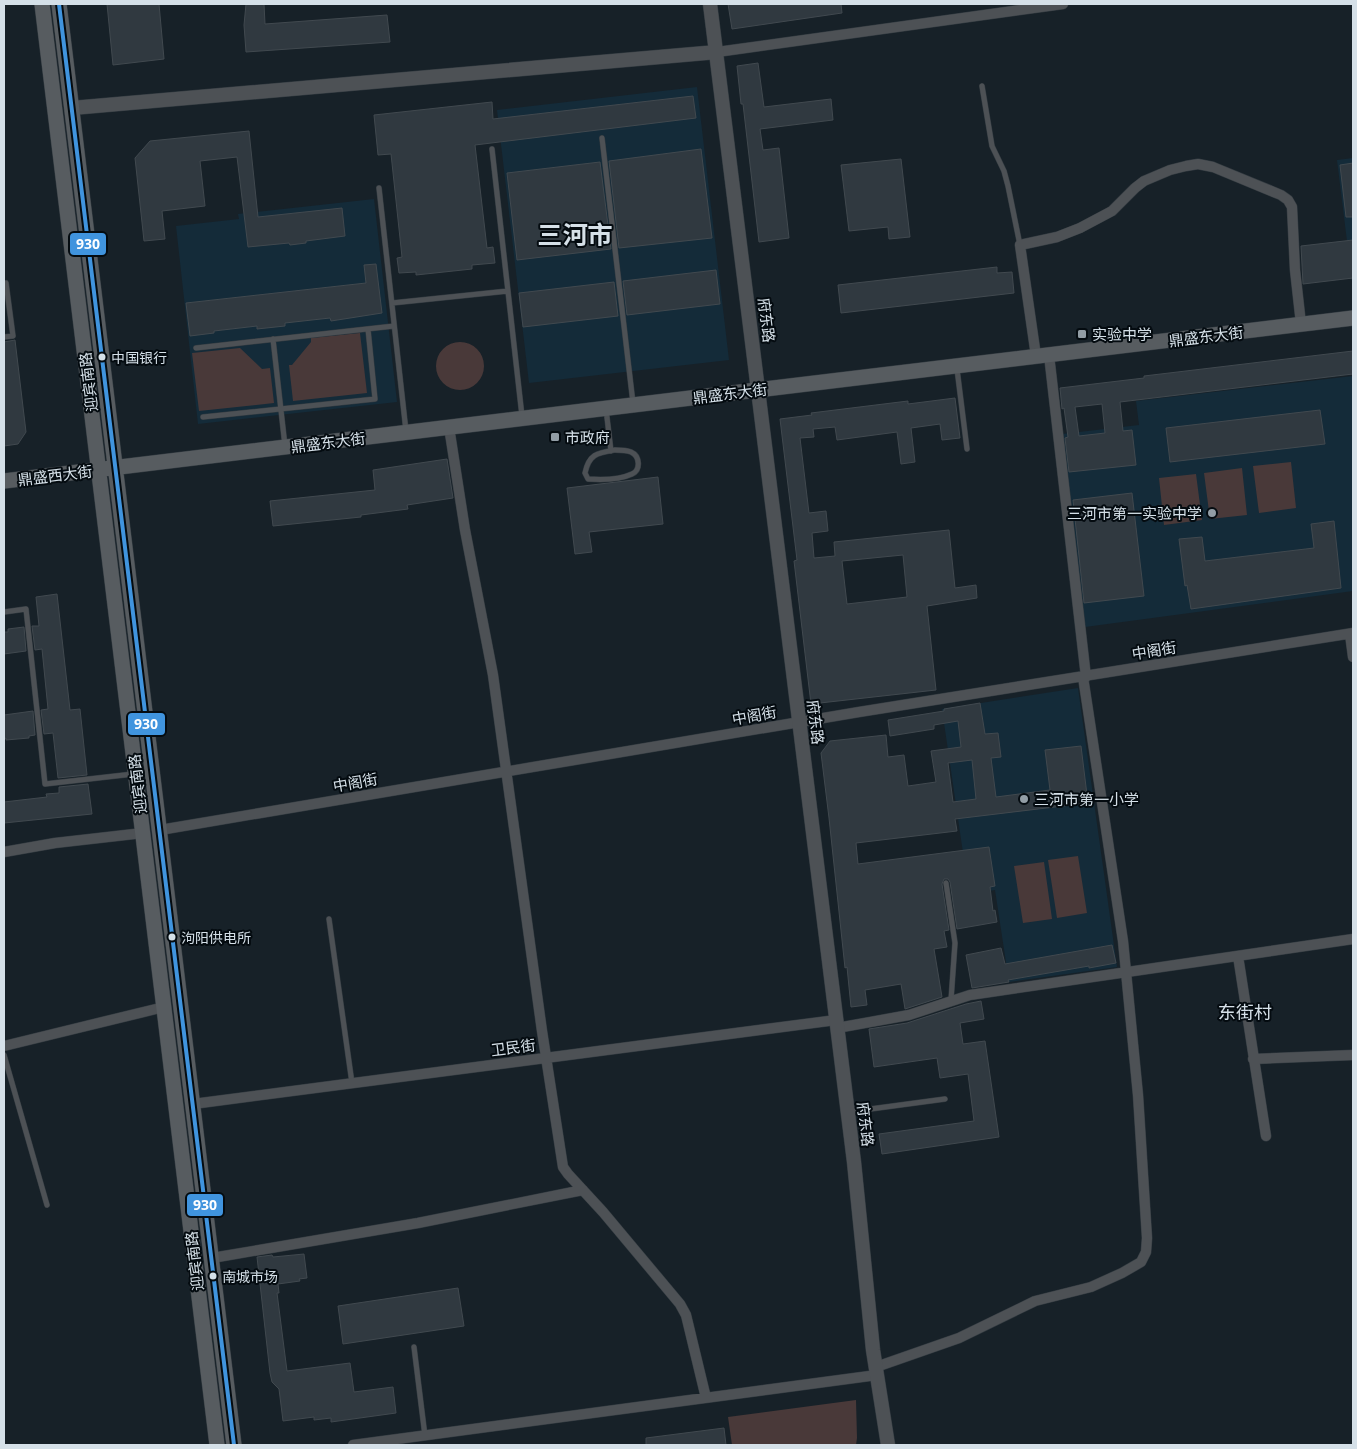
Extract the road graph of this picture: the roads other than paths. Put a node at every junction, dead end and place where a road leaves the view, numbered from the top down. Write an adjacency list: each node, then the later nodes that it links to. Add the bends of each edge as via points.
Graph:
1 (42, 4): 35 (main road, 迎宾南路)
2 (59, 4): 7 (main road, 迎宾南路)
3 (710, 4): 5 (street, 府东路)
4 (1063, 4): 5 (street)
5 (717, 52): 7 (street); 24 (street, 府东路)
6 (982, 86): 11 (lane, via 992,146 1004,171)
7 (72, 108): 35 (main road, 迎宾南路)
8 (602, 138): 25 (lane)
9 (492, 148): 13 (lane)
10 (379, 188): 14 (lane)
11 (1020, 244): 16 (street, via 1057,237 1080,228 1112,211 1144,181 1170,170 1198,164 1213,167 1281,195 1290,203); 22 (street)
12 (4, 284): 19 (lane, via 13,336)
13 (508, 290): 14 (lane); 29 (lane)
14 (392, 303): 17 (lane)
15 (1353, 318): 16 (main road, 鼎盛东大街)
16 (1301, 324): 22 (main road, 鼎盛东大街)
17 (394, 326): 18 (lane); 31 (lane)
18 (368, 329): 20 (lane); 27 (lane, via 376,399)
19 (4, 337)
20 (273, 339): 21 (lane); 27 (lane)
21 (196, 348)
22 (1043, 355): 23 (main road, 鼎盛东大街); 40 (street)
23 (956, 366): 24 (main road, 鼎盛东大街); 33 (lane)
24 (759, 390): 25 (main road, 鼎盛东大街); 41 (street, 府东路)
25 (634, 405): 26 (main road, 鼎盛东大街)
26 (606, 408): 29 (main road, 鼎盛东大街); 34 (lane)
27 (281, 409): 28 (lane); 32 (lane)
28 (203, 417)
29 (522, 418): 30 (main road, 鼎盛东大街)
30 (449, 427): 31 (main road, 鼎盛东大街); 42 (street, via 465,530 494,675)
31 (406, 432): 32 (main road, 鼎盛东大街)
32 (285, 447): 35 (main road, 鼎盛东大街)
33 (966, 450)
34 (611, 451): 34 (lane, via 625,450 634,454 638,462 636,471 618,478 588,479 586,473 590,460 602,452)
35 (107, 468): 36 (main road, 鼎盛西大街); 43 (main road, 迎宾南路); 44 (main road, 迎宾南路)
36 (4, 481)
37 (4, 612): 43 (lane, via 26,609 45,784)
38 (1352, 633): 39 (street); 40 (street, 中阁街)
39 (1353, 657)
40 (1084, 677): 41 (street, 中阁街); 51 (street)
41 (800, 722): 42 (street, 中阁街); 54 (street, 府东路)
42 (506, 772): 44 (street, 中阁街); 58 (street)
43 (136, 774): 45 (main road, 迎宾南路)
44 (160, 830): 62 (main road, 迎宾南路)
45 (143, 833): 46 (street); 53 (main road, 迎宾南路)
46 (4, 852)
47 (946, 883): 52 (lane, via 955,943)
48 (329, 919): 60 (lane)
49 (1353, 939): 50 (street, 卫民街)
50 (1238, 956): 51 (street, 卫民街); 59 (street)
51 (1126, 972): 52 (street, 卫民街); 69 (street, via 1147,1238 1141,1262 1122,1274 1091,1286 1035,1301 959,1338)
52 (951, 1000): 54 (street, 卫民街, via 909,1015)
53 (164, 1007): 55 (street); 72 (main road, 迎宾南路)
54 (837, 1024): 58 (street, 卫民街); 63 (street, 府东路)
55 (4, 1046)
56 (4, 1055): 66 (lane)
57 (1353, 1055): 59 (street)
58 (546, 1058): 60 (street, 卫民街); 65 (street, via 563,1167)
59 (1253, 1059): 64 (street)
60 (352, 1083): 62 (street, 卫民街)
61 (944, 1099): 63 (lane)
62 (193, 1104): 67 (main road, 迎宾南路)
63 (848, 1112): 69 (street, 府东路)
64 (1266, 1136)
65 (583, 1190): 67 (street, via 418,1223); 70 (street, via 680,1304 686,1315)
66 (47, 1204)
67 (212, 1258): 73 (main road, 迎宾南路)
68 (414, 1347): 71 (lane)
69 (876, 1371): 70 (street); 75 (street, 府东路)
70 (706, 1398): 71 (street)
71 (425, 1436): 74 (street)
72 (217, 1445)
73 (234, 1445)
74 (353, 1445)
75 (888, 1445)

